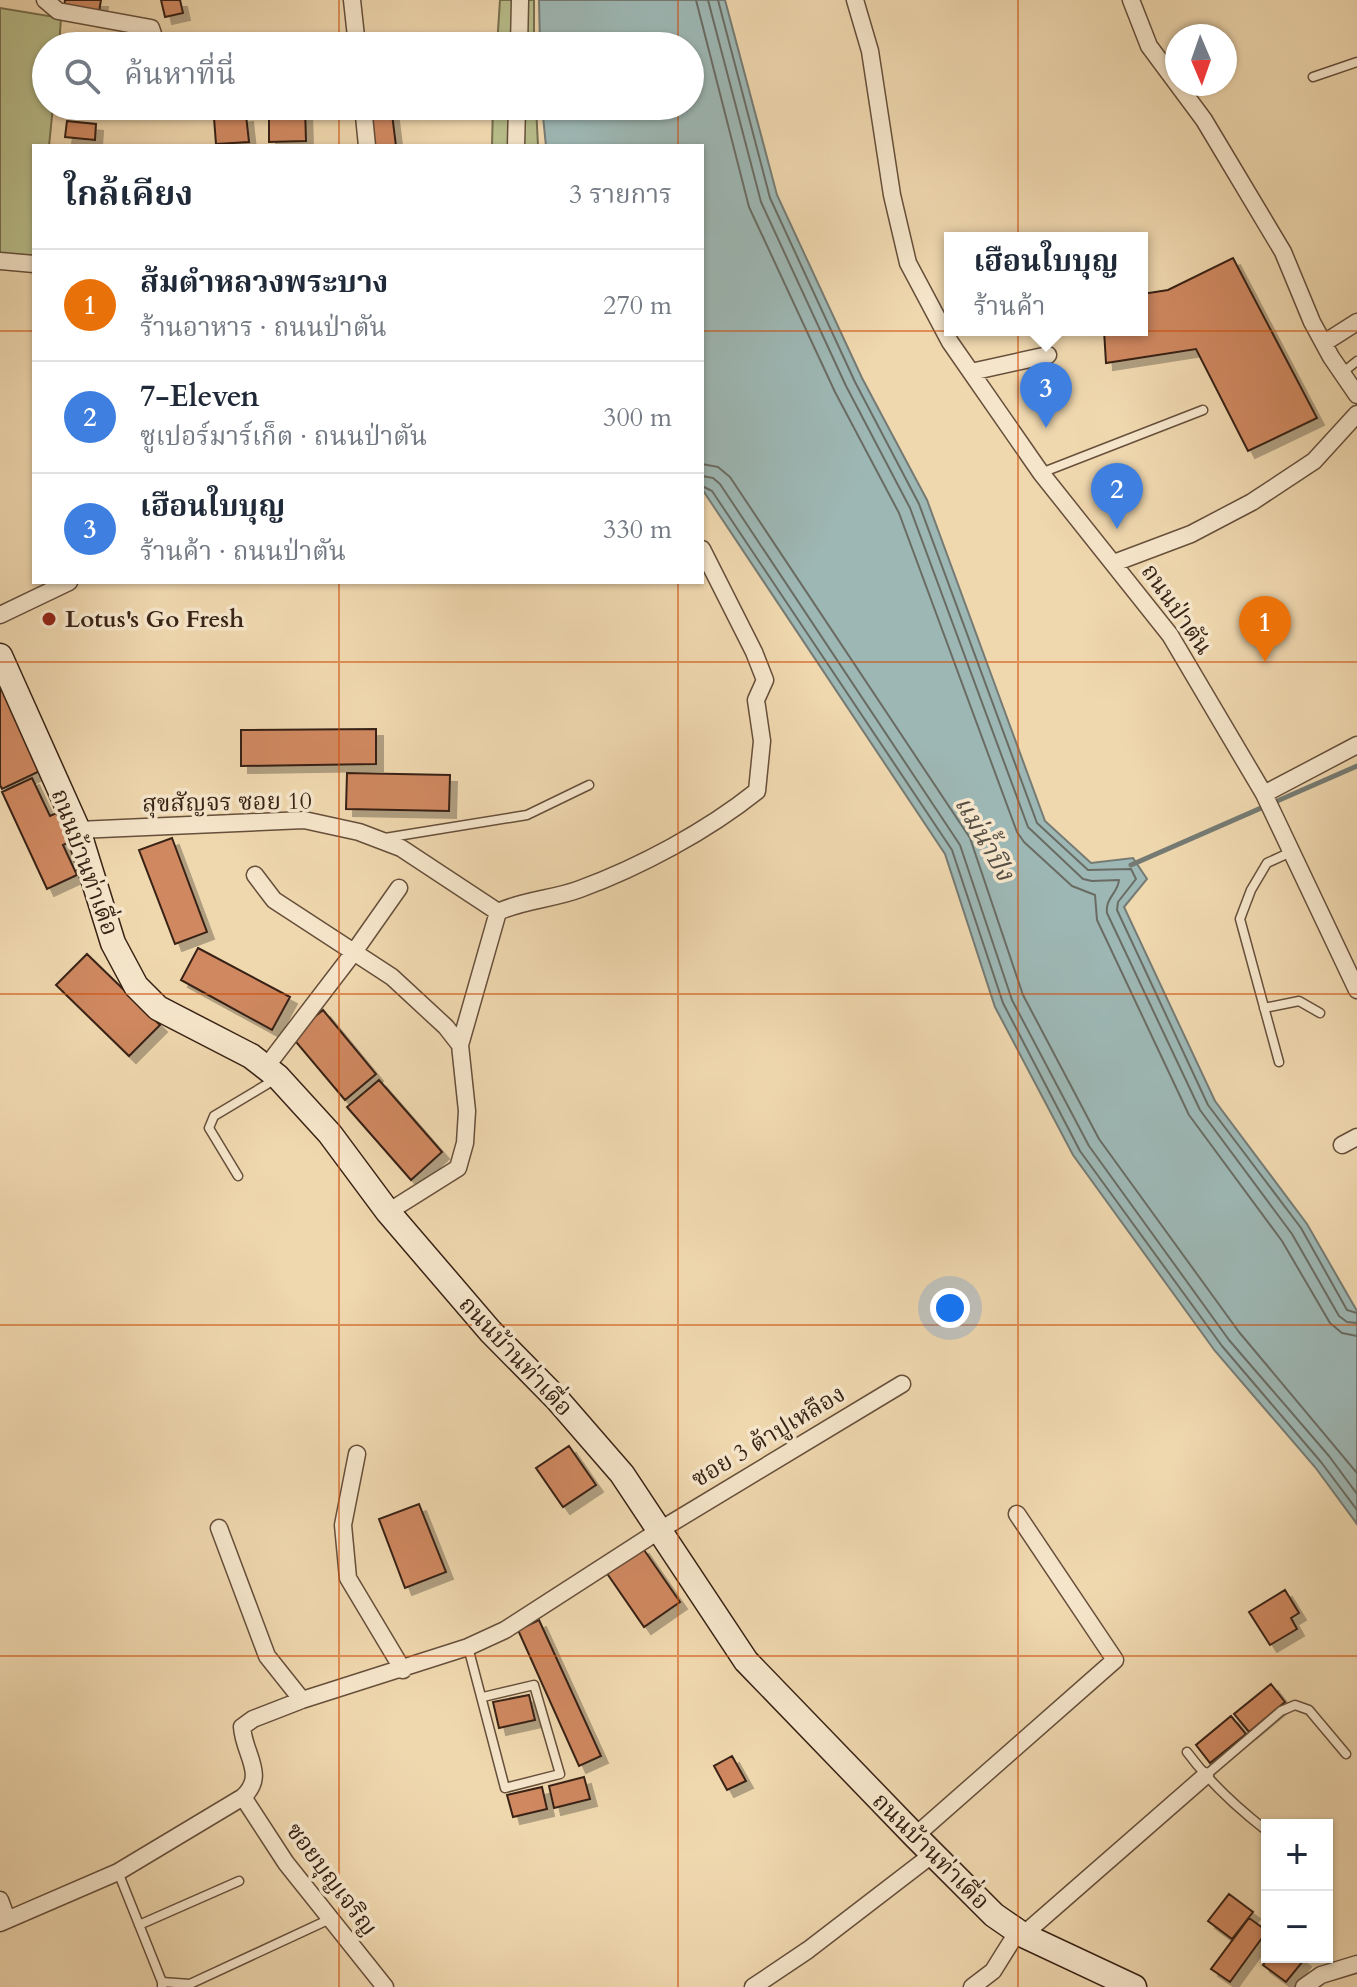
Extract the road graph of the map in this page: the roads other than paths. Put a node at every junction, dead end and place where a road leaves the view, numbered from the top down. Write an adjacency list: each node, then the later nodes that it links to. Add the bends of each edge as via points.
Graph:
1 (45, 0): 6 (street, via 58,11)
2 (352, 0): 7 (street)
3 (520, 0): 8 (street)
4 (855, 0): 18 (street, ถนนป่าตัน, via 870,51 908,263)
5 (1131, 0): 20 (street, via 1149,46 1204,120 1283,252)
6 (152, 32)
7 (355, 32)
8 (519, 32)
9 (1357, 62): 10 (lane)
10 (1313, 77)
11 (364, 120): 13 (street)
12 (517, 120): 14 (street)
13 (367, 144)
14 (516, 144)
15 (0, 261): 16 (street)
16 (32, 264)
17 (1357, 322): 20 (street)
18 (944, 331)
19 (947, 336): 23 (street, ถนนป่าตัน)
20 (1324, 343): 24 (street)
21 (1048, 355): 23 (street)
22 (1357, 361): 24 (lane)
23 (971, 372): 28 (street, ถนนป่าตัน)
24 (1341, 373): 25 (street)
25 (1357, 395)
26 (1203, 410): 28 (lane)
27 (1357, 414): 30 (street, via 1314,461 1252,502 1191,534)
28 (1041, 473): 30 (street, ถนนป่าตัน)
29 (704, 553): 42 (street, via 765,680 756,700 762,741 757,791 734,810 639,864 578,890)
30 (1114, 563): 36 (street, ถนนป่าตัน, via 1170,635)
31 (65, 584): 32 (street)
32 (0, 615)
33 (0, 656): 37 (street, ถนนบ้านท่าเดื่อ)
34 (1357, 745): 36 (street)
35 (589, 785): 38 (lane, via 527,815)
36 (1264, 794): 39 (street, ถนนป่าตัน)
37 (78, 830): 38 (street, สุขสัญจร ซอย 10, via 304,820); 49 (street, ถนนบ้านท่าเดื่อ, via 113,943 136,986 158,1008)
38 (377, 839): 42 (street, สุขสัญจร ซอย 10, via 401,848)
39 (1292, 851): 44 (street, ถนนป่าตัน); 45 (lane, via 1267,863 1240,919)
40 (255, 875): 43 (street, via 274,900)
41 (399, 888): 43 (street)
42 (498, 912): 47 (street)
43 (354, 952): 47 (street, via 392,977); 49 (street)
44 (1356, 987)
45 (1264, 1008): 46 (lane, via 1299,1001); 48 (lane)
46 (1320, 1013)
47 (460, 1045): 51 (street, via 467,1111 458,1168)
48 (1279, 1062)
49 (272, 1072): 50 (lane, via 214,1116 209,1128); 51 (street, ถนนบ้านท่าเดื่อ, via 330,1134)
50 (238, 1176)
51 (388, 1212): 56 (street, ถนนบ้านท่าเดื่อ, via 622,1474)
52 (902, 1384): 56 (street, ซอย 3 ต้าปูเหลือง)
53 (357, 1454): 58 (street, via 343,1525 348,1578)
54 (1017, 1514): 66 (street, via 1115,1660)
55 (219, 1528): 60 (street, via 267,1656)
56 (660, 1530): 57 (street, ซอย 3 ต้าปูเหลือง, via 505,1630); 66 (street, ถนนบ้านท่าเดื่อ, via 746,1661)
57 (468, 1647): 58 (street, ซอย 3 ต้าปูเหลือง); 59 (lane)
58 (403, 1670): 60 (street, ซอย 3 ต้าปูเหลือง)
59 (483, 1697): 59 (lane, via 534,1685 560,1774 505,1788)
60 (302, 1700): 64 (street, ซอย 3 ต้าปูเหลือง, via 242,1727 256,1777)
61 (1187, 1752): 63 (lane)
62 (1346, 1754): 63 (lane, via 1309,1710 1295,1705)
63 (1205, 1776): 65 (lane); 74 (street)
64 (243, 1797): 68 (street); 71 (street, ซอยบุญเจริญ)
65 (1261, 1826)
66 (915, 1836): 67 (street, ถนนบ้านท่าเดื่อ)
67 (933, 1854): 74 (street, ถนนบ้านท่าเดื่อ, via 994,1915); 78 (street)
68 (118, 1872): 72 (street); 73 (lane)
69 (239, 1881): 73 (lane)
70 (0, 1900): 72 (street)
71 (330, 1918): 76 (lane, via 190,1984); 77 (street, ซอยบุญเจริญ)
72 (4, 1921)
73 (139, 1925): 76 (lane)
74 (1020, 1933): 79 (street, via 993,1971); 80 (street, ถนนบ้านท่าเดื่อ)
75 (1357, 1964): 81 (street, via 1321,1975)
76 (162, 1984)
77 (385, 1987)
78 (753, 1987)
79 (972, 1987)
80 (1134, 1987)
81 (1304, 1987)

